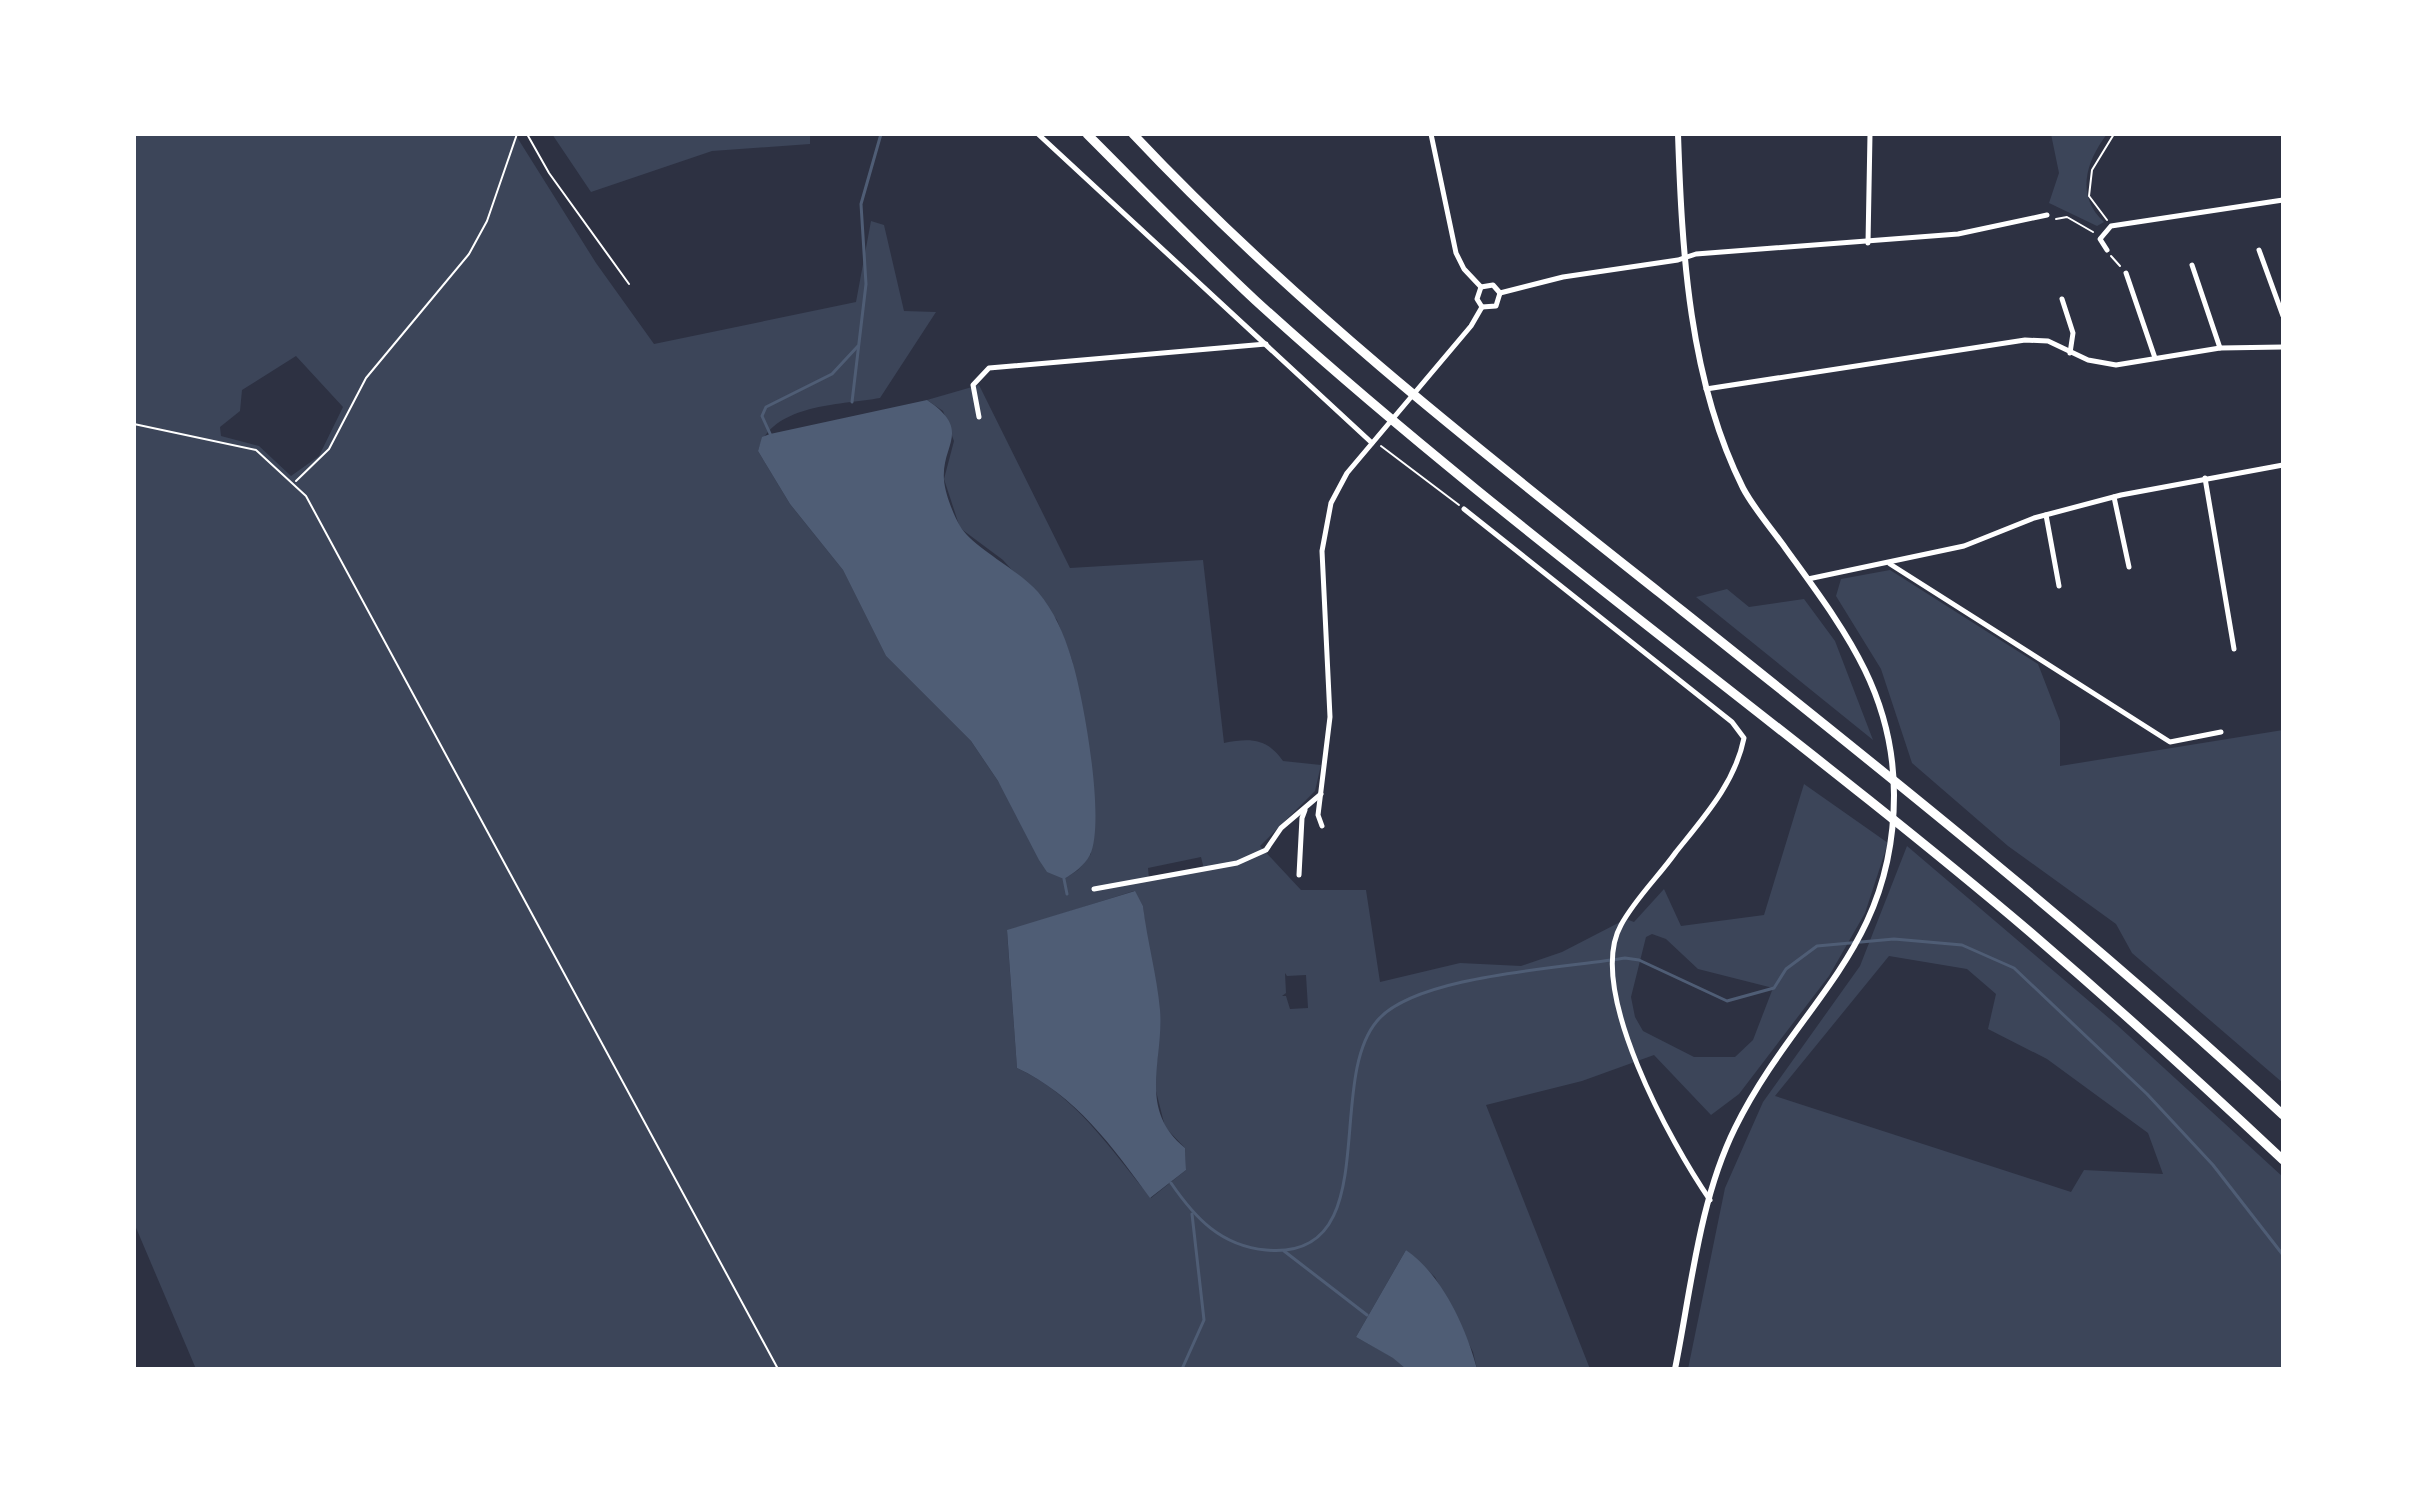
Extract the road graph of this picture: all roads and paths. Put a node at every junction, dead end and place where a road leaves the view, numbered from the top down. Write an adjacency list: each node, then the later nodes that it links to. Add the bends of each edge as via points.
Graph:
1 (517, 134): 38 (path, via 487,221 469,254 366,378 329,449)
2 (527, 134): 21 (lane)
3 (1038, 134): 27 (street)
4 (1087, 134): 54 (highway, via 1192,240 1323,359 2028,931)
5 (1133, 134): 53 (highway, via 1231,231 1426,405 1980,849)
6 (1431, 134): 22 (street, via 1456,253)
7 (1678, 134): 18 (street)
8 (1870, 134): 15 (street)
9 (2114, 134): 13 (path, via 2092,170 2089,196)
10 (2283, 200): 13 (street)
11 (2047, 215): 15 (street, via 1958,234)
12 (2062, 218): 14 (path)
13 (2111, 226): 14 (street)
14 (2100, 239): 16 (street)
15 (1868, 243): 18 (street)
16 (2107, 250): 20 (path)
17 (2259, 250): 26 (street)
18 (1686, 257): 23 (street); 32 (street)
19 (2192, 265): 29 (street)
20 (2126, 273): 31 (street)
21 (629, 284)
22 (1481, 287): 23 (street, via 1493,285); 25 (street, via 1477,299)
23 (1500, 293): 25 (street, via 1496,306)
24 (2062, 299): 30 (street, via 2073,333)
25 (1482, 307): 35 (street)
26 (2283, 316)
27 (1267, 344): 33 (street, via 989,368 973,386); 35 (street)
28 (2283, 347): 29 (street)
29 (2220, 348): 31 (street)
30 (2070, 353): 31 (street, via 2101,364); 32 (street, via 2048,341 2025,340)
31 (2155, 358)
32 (1706, 389): 44 (street, via 1745,491)
33 (979, 417)
34 (134, 424): 38 (path, via 256,450)
35 (1372, 443): 40 (path, via 1386,447); 48 (street, via 1338,488 1324,534 1330,717)
36 (2283, 465): 37 (street)
37 (2205, 478): 39 (street); 46 (street)
38 (295, 482): 56 (path, via 328,533)
39 (2114, 497): 41 (street); 43 (street)
40 (1464, 509): 55 (street, via 1732,722 1744,738 1726,787 1620,926 1612,956 1612,992 1632,1051 1687,1167)
41 (2046, 515): 42 (street, via 1964,546); 45 (street)
42 (1890, 563): 44 (street); 47 (street, via 2170,742)
43 (2129, 567)
44 (1808, 579): 55 (street, via 1874,684 1892,756 1891,839 1884,878 1863,936 1747,1105)
45 (2059, 586)
46 (2234, 649)
47 (2221, 732)
48 (1321, 793): 49 (street); 50 (street, via 1317,821)
49 (1307, 805): 51 (street); 52 (street, via 1266,850 1237,863)
50 (1322, 826)
51 (1299, 875)
52 (1094, 889)
53 (2283, 1115)
54 (2283, 1160)
55 (1711, 1200): 57 (street)
56 (778, 1369)
57 (1675, 1369)

